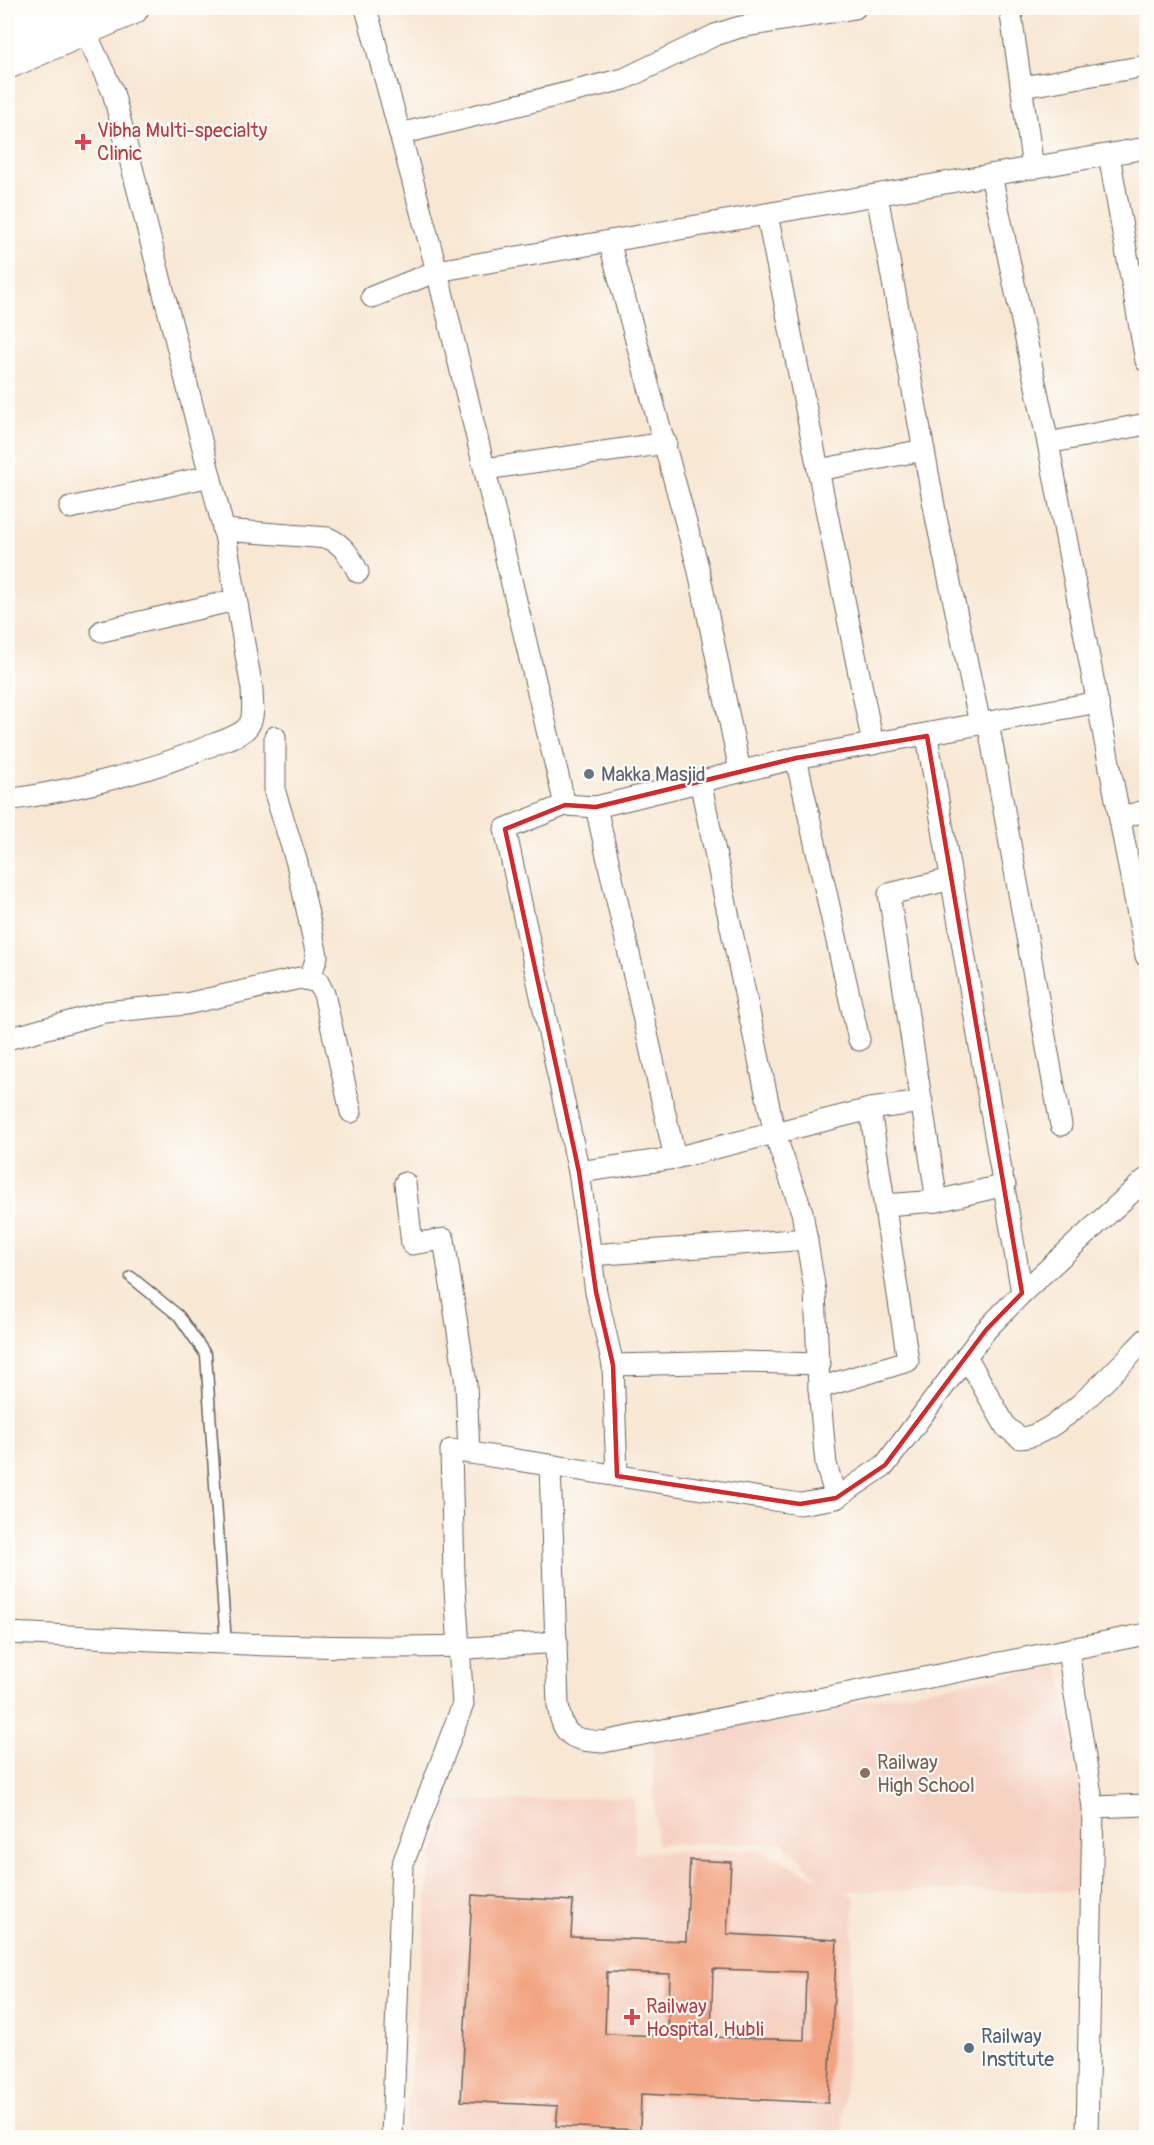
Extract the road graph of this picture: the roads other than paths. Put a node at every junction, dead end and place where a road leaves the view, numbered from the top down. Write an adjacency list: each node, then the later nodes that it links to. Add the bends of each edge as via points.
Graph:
1 (132, 8): 5 (main road)
2 (366, 8): 10 (street)
3 (855, 8): 10 (street, via 740,27 624,79)
4 (1010, 8): 9 (street)
5 (74, 18): 6 (main road); 7 (main road); 27 (street, via 114,92)
6 (8, 32)
7 (8, 62)
8 (1146, 66): 9 (street)
9 (1022, 87): 13 (street)
10 (400, 134): 18 (street)
11 (1146, 148): 12 (street)
12 (1109, 155): 13 (street); 20 (street)
13 (1033, 168): 14 (street)
14 (991, 175): 15 (street); 23 (street)
15 (877, 195): 16 (street); 24 (street)
16 (767, 214): 17 (street); 26 (street)
17 (609, 241): 18 (street); 22 (street)
18 (437, 271): 19 (street); 25 (street)
19 (372, 297)
20 (1146, 361)
21 (1146, 424): 23 (street)
22 (666, 443): 25 (street); 39 (street, via 698,567)
23 (1048, 443): 33 (street)
24 (924, 450): 26 (street); 34 (street)
25 (485, 469): 42 (street)
26 (818, 470): 37 (street)
27 (210, 476): 28 (street); 29 (street)
28 (70, 508)
29 (223, 530): 30 (street, via 328,538 347,551); 31 (street)
30 (358, 572)
31 (235, 600): 32 (street); 41 (street, via 252,688 249,725 173,762 72,790)
32 (102, 631)
33 (1098, 702): 34 (street); 45 (street)
34 (984, 723): 35 (street); 54 (street)
35 (927, 736): 37 (street); 46 (street)
36 (275, 737): 48 (street, via 275,793 297,863 317,956)
37 (873, 744): 38 (street)
38 (796, 758): 39 (street); 50 (street)
39 (740, 771): 40 (street)
40 (700, 781): 43 (street); 55 (street)
41 (8, 800)
42 (565, 805): 43 (street); 57 (street, via 505,829)
43 (596, 807): 56 (street)
44 (1146, 811): 45 (street)
45 (1120, 817): 47 (street)
46 (952, 879): 51 (street, via 889,894); 60 (street)
47 (1146, 956)
48 (310, 980): 49 (street, via 300,978 186,1004 105,1012); 53 (street, via 318,982 324,994)
49 (8, 1039)
50 (859, 1040)
51 (922, 1102): 52 (street); 61 (street)
52 (870, 1109): 55 (street); 62 (street)
53 (351, 1112)
54 (1061, 1125)
55 (775, 1134): 56 (street); 63 (street, via 802,1212)
56 (675, 1158): 57 (street)
57 (579, 1172): 64 (street)
58 (1146, 1179): 66 (street)
59 (405, 1184): 72 (street, via 412,1244 444,1239 466,1384)
60 (1005, 1185): 61 (street); 66 (street)
61 (937, 1201): 62 (street)
62 (885, 1204): 71 (street, via 908,1361)
63 (807, 1239): 64 (street); 69 (street)
64 (591, 1255): 70 (street)
65 (131, 1277): 79 (lane, via 179,1316 206,1354)
66 (1022, 1293): 68 (street)
67 (1146, 1339): 68 (street, via 1069,1412 1028,1438 1020,1438 1006,1427)
68 (966, 1356): 75 (street, via 885,1465)
69 (820, 1364): 70 (street); 71 (street)
70 (613, 1365): 74 (street)
71 (819, 1388): 75 (street, via 826,1464)
72 (469, 1453): 73 (street); 80 (street, via 451,1450)
73 (550, 1465): 74 (street); 78 (street)
74 (617, 1476): 75 (street, via 800,1504)
75 (836, 1498)
76 (8, 1633): 79 (street)
77 (1146, 1634): 81 (street)
78 (557, 1642): 80 (street); 81 (street, via 561,1721 574,1738 603,1742)
79 (226, 1644): 80 (street)
80 (459, 1646): 84 (street, via 463,1704 402,1866)
81 (1068, 1652): 83 (street)
82 (1146, 1805): 83 (street)
83 (1093, 1807): 85 (street)
84 (392, 2138)
85 (1087, 2138)

